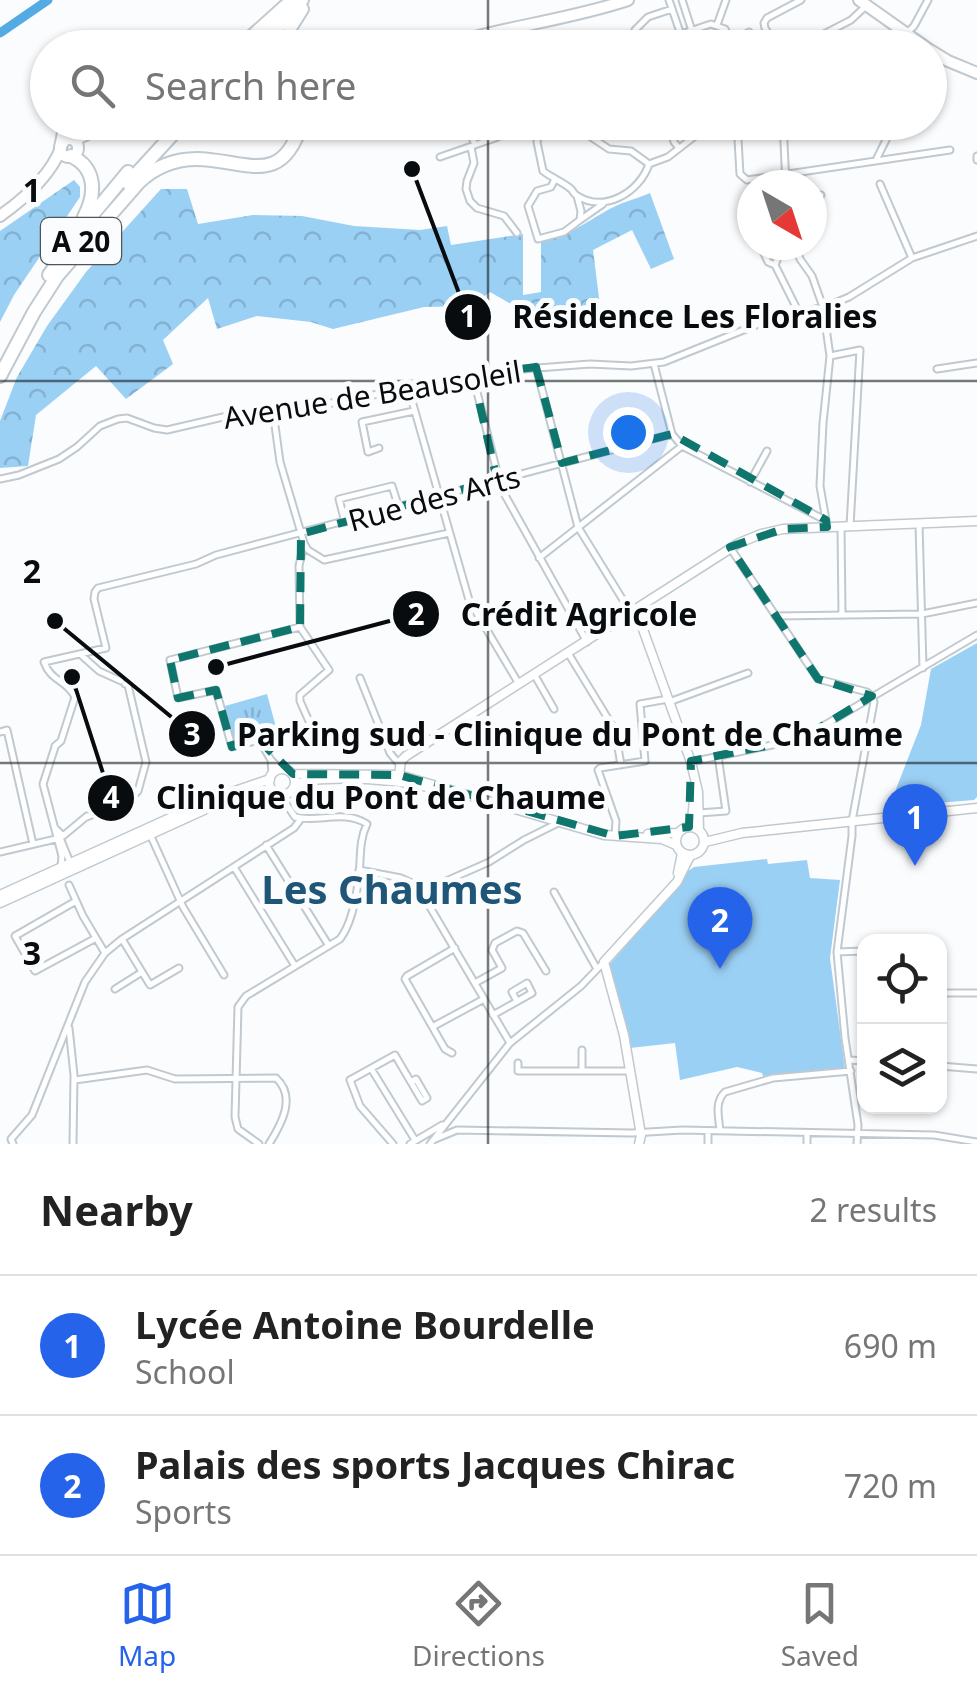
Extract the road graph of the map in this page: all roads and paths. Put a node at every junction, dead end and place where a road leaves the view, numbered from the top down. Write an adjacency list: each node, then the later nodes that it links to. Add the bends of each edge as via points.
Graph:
1 (305, 0): 15 (highway); 16 (highway)
2 (628, 0): 17 (main road)
3 (669, 0): 11 (street)
4 (682, 0): 20 (street)
5 (726, 0): 12 (street)
6 (800, 0): 10 (street)
7 (928, 0): 26 (street)
8 (292, 1): 13 (highway); 14 (highway)
9 (863, 2): 24 (street, via 851,20); 25 (main road)
10 (788, 3): 23 (street, via 767,18)
11 (672, 9): 18 (street); 19 (street)
12 (717, 25): 21 (street); 22 (street)
13 (259, 30)
14 (265, 30)
15 (276, 30)
16 (291, 30)
17 (501, 30)
18 (635, 30)
19 (679, 30)
20 (692, 30)
21 (694, 30)
22 (725, 30)
23 (767, 30)
24 (832, 30)
25 (902, 30)
26 (910, 30)
27 (947, 60): 28 (main road)
28 (977, 73)
29 (67, 140): 45 (highway)
30 (78, 140): 45 (main road)
31 (158, 140): 66 (highway, A 20, via 103,201)
32 (168, 140): 66 (highway, A 20)
33 (294, 140): 66 (highway, via 267,166 195,159 150,173)
34 (471, 140): 43 (street)
35 (488, 140): 43 (street)
36 (536, 140): 53 (street, via 541,167)
37 (594, 140): 49 (street, via 639,154)
38 (674, 140): 44 (street)
39 (690, 140): 44 (street)
40 (738, 140): 50 (street)
41 (784, 140): 51 (street)
42 (886, 140): 48 (street)
43 (473, 146): 47 (street); 59 (street, via 470,201 504,216)
44 (680, 148): 49 (street)
45 (68, 149): 57 (main road); 66 (highway, via 88,169 92,198)
46 (950, 150): 48 (street)
47 (440, 157)
48 (875, 161): 52 (street)
49 (649, 164): 56 (street, via 634,188)
50 (740, 170)
51 (785, 170)
52 (813, 170)
53 (555, 179): 55 (street); 58 (street, via 528,206 535,239)
54 (880, 184): 61 (street)
55 (577, 196): 56 (street); 58 (street)
56 (605, 202): 58 (street)
57 (0, 216)
58 (580, 220)
59 (517, 233)
60 (977, 236): 61 (street, Avenue de Beausoleil)
61 (912, 258): 67 (street, Avenue de Beausoleil)
62 (767, 260): 65 (street)
63 (777, 260): 65 (street)
64 (801, 260): 67 (street)
65 (775, 264): 68 (street)
66 (54, 274): 70 (highway, A 20); 76 (highway, A 20)
67 (823, 307): 68 (street, Avenue de Beausoleil); 69 (street)
68 (799, 313): 71 (street, Avenue de Beausoleil)
69 (830, 356): 92 (street, via 820,486); 94 (street, via 860,350)
70 (0, 358)
71 (654, 364): 73 (street, Avenue de Beausoleil); 80 (street)
72 (977, 364): 74 (street)
73 (536, 368): 75 (street, Avenue de Beausoleil); 84 (street)
74 (937, 369)
75 (472, 375): 77 (street, Avenue de Beausoleil); 86 (street)
76 (0, 376)
77 (408, 387): 78 (street); 79 (street, Avenue de Beausoleil)
78 (414, 410): 82 (street, via 362,422 368,452); 88 (street)
79 (273, 411): 85 (street, Avenue de Beausoleil, via 167,430 118,419 59,459); 97 (street)
80 (672, 434): 81 (street); 84 (street, Rue des Arts)
81 (682, 446): 87 (street); 95 (street)
82 (379, 448)
83 (767, 451): 87 (street)
84 (562, 463): 86 (street, Rue des Arts); 95 (street)
85 (0, 479)
86 (497, 480): 88 (street, Rue des Arts); 100 (street)
87 (750, 482): 92 (street)
88 (438, 497): 89 (street, Rue des Arts); 96 (street)
89 (399, 508): 91 (street, Rue des Arts); 91 (street, via 392,486 339,498)
90 (977, 521): 93 (main road)
91 (345, 522): 97 (street, Rue des Arts)
92 (827, 524): 94 (main road); 99 (main road, via 761,534)
93 (919, 524): 94 (main road); 103 (street)
94 (845, 526): 104 (street)
95 (578, 527): 100 (street); 102 (street)
96 (449, 533): 98 (street, via 324,560); 115 (street, via 469,600)
97 (301, 534): 98 (street); 110 (street, Rue des Arts, via 98,588 94,599 106,648)
98 (304, 542): 106 (street)
99 (730, 549): 102 (main road); 105 (street)
100 (539, 558): 108 (street)
101 (977, 603): 103 (street)
102 (634, 611): 108 (main road); 117 (main road)
103 (922, 614): 104 (street); 111 (street)
104 (842, 615): 105 (street)
105 (776, 616): 116 (street, via 818,679)
106 (300, 627): 120 (street, via 329,670 300,695); 124 (street, via 170,660 178,698 216,690 232,747 259,740)
107 (977, 635): 111 (street)
108 (587, 642): 109 (main road)
109 (568, 653): 113 (main road); 122 (street, via 615,730)
110 (80, 654): 139 (street, via 44,662 75,698 42,784); 139 (street, via 123,682 146,762 137,793)
111 (923, 668): 116 (street)
112 (748, 673): 117 (street)
113 (534, 674): 115 (main road); 118 (street)
114 (360, 678): 126 (street)
115 (519, 684): 126 (main road, via 406,756)
116 (872, 696): 121 (street, via 800,739); 133 (street)
117 (669, 700): 122 (street, via 640,704 645,761); 123 (main road)
118 (554, 709)
119 (0, 732): 141 (street, via 8,730)
120 (316, 735)
121 (718, 756): 123 (street); 131 (street, via 726,811)
122 (621, 765): 140 (street, via 597,774 616,821)
123 (691, 766): 131 (main road); 135 (main road)
124 (274, 774): 125 (main road); 127 (main road); 129 (main road)
125 (292, 774): 126 (main road); 127 (main road)
126 (398, 774): 127 (main road, via 304,781); 128 (main road); 128 (main road)
127 (284, 791): 132 (street); 137 (main road, via 258,790)
128 (451, 791): 134 (main road)
129 (194, 808): 137 (street); 145 (main road)
130 (977, 808): 133 (main road)
131 (699, 813): 138 (main road)
132 (298, 818): 142 (street); 146 (street, via 355,817 366,824)
133 (852, 821): 138 (main road); 160 (street)
134 (559, 822): 140 (main road); 151 (street)
135 (689, 827): 136 (main road); 138 (main road)
136 (678, 834): 140 (main road); 143 (main road)
137 (149, 835): 150 (main road); 154 (street)
138 (702, 835): 143 (main road, via 701,851)
139 (59, 836): 141 (street); 145 (street); 145 (street)
140 (615, 836): 143 (main road, via 662,839)
141 (34, 844): 144 (street)
142 (266, 846): 147 (street); 157 (street)
143 (683, 851): 163 (main road, via 669,890)
144 (0, 852)
145 (68, 864): 150 (street); 152 (main road)
146 (359, 866): 151 (street, via 410,881); 157 (street, via 346,931)
147 (234, 867): 154 (street); 162 (street)
148 (69, 885): 153 (street)
149 (554, 892): 163 (street)
150 (17, 894): 152 (main road)
151 (426, 898): 158 (street)
152 (0, 899)
153 (76, 900): 155 (street); 155 (street, via 15,936 35,971)
154 (180, 901): 156 (street); 167 (street)
155 (96, 938): 161 (street)
156 (122, 939): 161 (street); 166 (street)
157 (329, 946): 162 (street)
158 (455, 948): 168 (street); 176 (street, via 405,979)
159 (857, 951): 160 (street)
160 (837, 952): 180 (street)
161 (105, 953): 175 (street, via 85,982)
162 (294, 966): 190 (street, via 238,1007)
163 (600, 966): 177 (street); 188 (main road)
164 (180, 968): 166 (street, via 150,985)
165 (546, 971): 168 (street, via 517,931 494,944 502,968)
166 (142, 972): 169 (street)
167 (224, 975)
168 (475, 983): 172 (street)
169 (114, 989)
170 (947, 993): 171 (street)
171 (977, 993)
172 (484, 999): 174 (street); 176 (street)
173 (517, 1001): 174 (street)
174 (493, 1015): 177 (street)
175 (69, 1026): 189 (street); 201 (street, via 32,1114)
176 (433, 1027): 179 (street)
177 (510, 1042): 192 (street)
178 (582, 1050): 186 (street)
179 (452, 1053)
180 (849, 1060): 181 (street); 187 (street)
181 (857, 1061)
182 (518, 1063): 186 (street, via 518,1072)
183 (947, 1066): 184 (street)
184 (977, 1068)
185 (371, 1069): 191 (street, via 396,1055); 202 (street); 208 (street, via 350,1080 360,1106)
186 (582, 1071): 188 (street)
187 (851, 1071): 196 (street, via 773,1078 724,1092); 199 (street)
188 (629, 1072): 197 (main road)
189 (74, 1080): 190 (street, via 147,1070 175,1079); 205 (street)
190 (236, 1080): 206 (street, via 238,1129); 207 (street, via 278,1080 284,1088 286,1117)
191 (412, 1082)
192 (446, 1123): 193 (street); 202 (street); 204 (street)
193 (455, 1131): 194 (street); 204 (street)
194 (506, 1131): 197 (street); 209 (street)
195 (708, 1131): 196 (street); 197 (street); 211 (street)
196 (720, 1131): 198 (street)
197 (640, 1133): 210 (main road)
198 (807, 1133): 199 (street); 212 (street)
199 (858, 1134): 200 (street); 213 (street)
200 (956, 1141): 203 (street)
201 (12, 1142)
202 (415, 1142): 204 (street)
203 (977, 1142)
204 (431, 1143)
205 (73, 1144)
206 (259, 1144)
207 (269, 1144)
208 (393, 1144)
209 (505, 1144)
210 (638, 1144)
211 (708, 1144)
212 (807, 1144)
213 (857, 1144)

